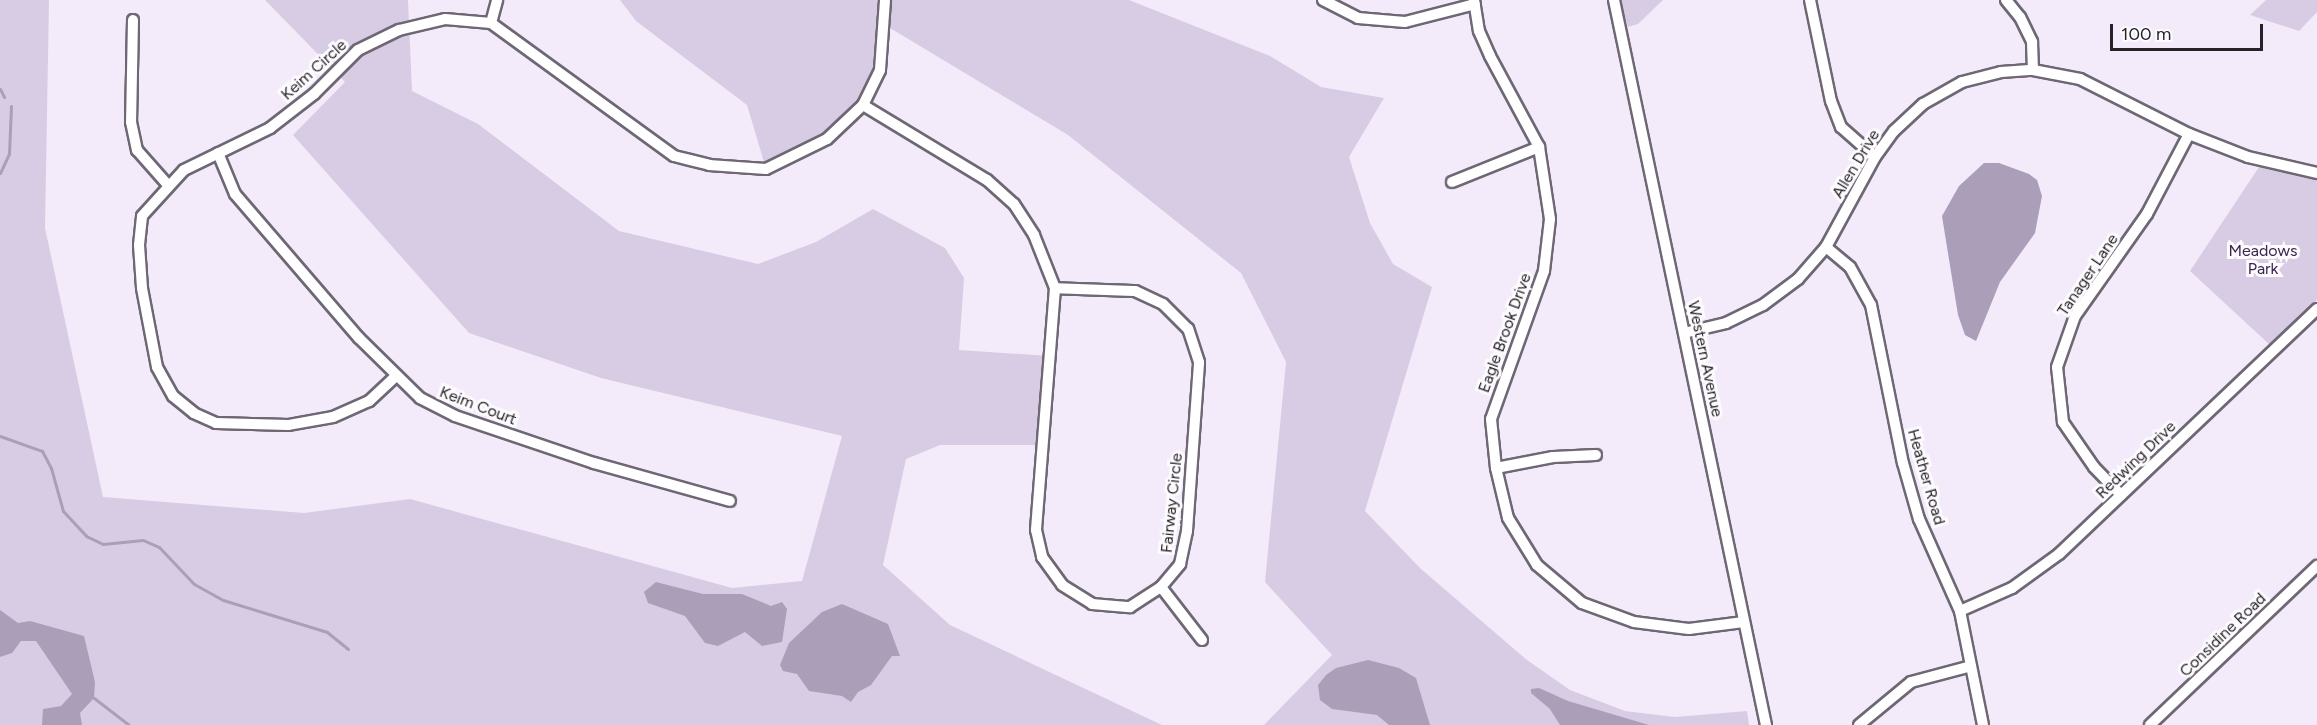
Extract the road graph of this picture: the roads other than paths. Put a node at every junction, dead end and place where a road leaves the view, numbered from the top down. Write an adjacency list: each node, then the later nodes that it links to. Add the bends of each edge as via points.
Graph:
1 (497, 0): 9 (street)
2 (885, 0): 11 (street, via 880,70)
3 (1323, 0): 7 (street, via 1358,18 1405,22)
4 (1614, 0): 22 (street, Western Avenue)
5 (1810, 0): 15 (street, via 1831,101 1841,127)
6 (2006, 0): 10 (street, via 2032,42)
7 (1474, 2): 13 (street, Eagle Brook Drive, via 1479,31 1490,56)
8 (133, 20): 18 (street, via 131,122 137,150)
9 (492, 23): 11 (street, via 674,156 709,165 766,170 827,140); 14 (street, Keim Circle, via 445,19 389,35 358,50 314,94 270,128)
10 (2033, 70): 12 (street, Allen Drive, via 2080,79); 15 (street, Allen Drive, via 2001,72 1962,82 1923,104 1894,131)
11 (862, 105): 20 (street, Fairway Circle, via 987,180 1014,204 1034,235)
12 (2189, 134): 16 (street, Allen Drive, via 2248,157); 26 (street, Tanager Lane, via 2147,214 2075,316 2057,367 2063,422 2077,446)
13 (1539, 147): 17 (street); 25 (street, Eagle Brook Drive, via 1548,191 1548,248 1541,280 1491,419)
14 (218, 153): 18 (street, Keim Circle, via 184,170); 23 (street, Keim Court, via 235,194)
15 (1875, 157): 19 (street, Allen Drive)
16 (2317, 173)
17 (1452, 182)
18 (168, 185): 23 (street, Keim Circle, via 142,216 139,244 142,288 157,367 172,396 216,423 288,425 333,417 369,401)
19 (1826, 247): 22 (street, Allen Drive, via 1798,279 1763,305 1726,323); 30 (street, Heather Road, via 1850,267 1869,298 1919,519)
20 (1055, 288): 29 (street, Fairway Circle, via 1135,291 1163,304 1188,329 1199,362 1187,531 1180,564); 29 (street, Fairway Circle, via 1036,530 1042,557 1062,585 1092,604 1130,607)
21 (2317, 309): 26 (street, Redwing Drive)
22 (1684, 333): 31 (street, Western Avenue)
23 (396, 376): 27 (street, Keim Court, via 420,398 455,416 594,463)
24 (1596, 454): 25 (street, via 1552,457)
25 (1496, 468): 31 (street, Eagle Brook Drive, via 1508,518 1537,565 1582,603 1634,622 1689,629)
26 (2121, 495): 30 (street, Redwing Drive, via 2037,573)
27 (730, 501)
28 (2317, 566): 37 (street, Considine Road)
29 (1161, 587): 32 (street)
30 (1960, 611): 33 (street, Heather Road)
31 (1744, 622): 34 (street, Western Avenue)
32 (1202, 640)
33 (1971, 666): 35 (street, via 1911,682); 36 (street, Heather Road)
34 (1766, 725)
35 (1859, 725)
36 (1983, 725)
37 (2150, 725)

